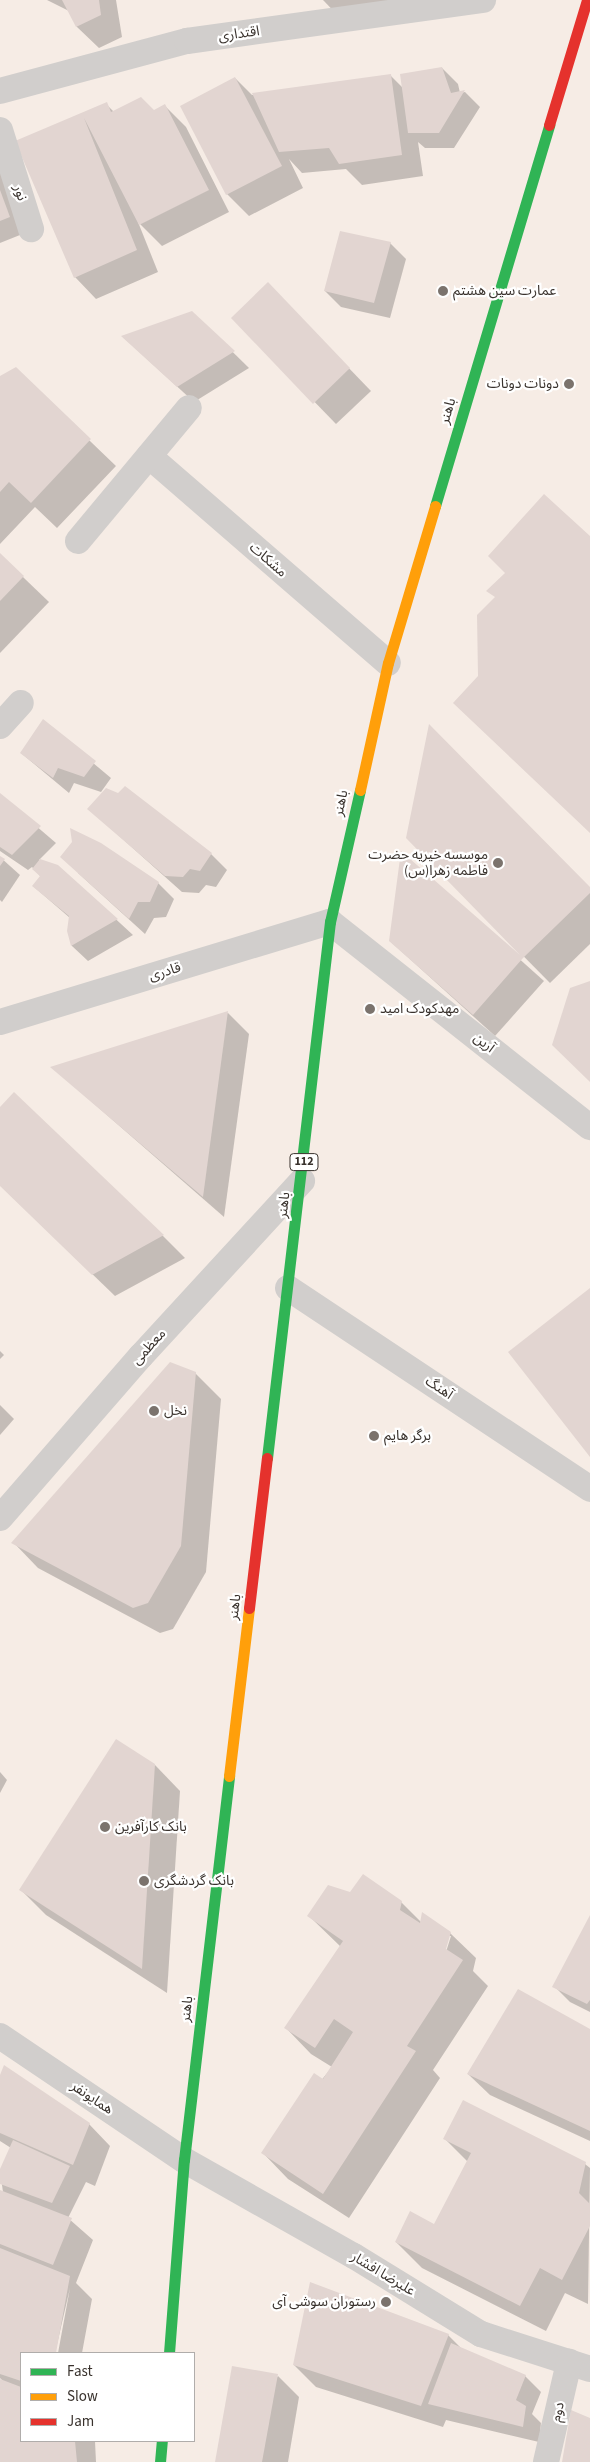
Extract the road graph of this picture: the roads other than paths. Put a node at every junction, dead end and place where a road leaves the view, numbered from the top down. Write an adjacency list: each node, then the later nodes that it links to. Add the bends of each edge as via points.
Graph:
1 (483, 0): 3 (street, اقتداری, via 187,41)
2 (587, 8): 9 (main road, باهنر / 112)
3 (0, 91)
4 (0, 130): 5 (street, نور)
5 (31, 229)
6 (189, 408): 7 (street)
7 (149, 456): 8 (street); 9 (street, مشکات)
8 (78, 542)
9 (388, 663): 12 (main road, باهنر / 112)
10 (21, 703): 11 (street)
11 (0, 726)
12 (330, 922): 13 (street, قادری); 14 (street, آرین); 15 (main road, باهنر / 112)
13 (0, 1022)
14 (590, 1127)
15 (302, 1180): 16 (main road, باهنر / 112); 18 (street, معظمی, via 141,1356)
16 (288, 1288): 17 (street, آهنگ); 20 (main road, باهنر / 112)
17 (590, 1489)
18 (0, 1518)
19 (0, 2036): 20 (street, همایونفر)
20 (184, 2160): 21 (main road, باهنر / 112); 22 (street, علیرضا افشار, via 354,2256 481,2334)
21 (169, 2352)
22 (580, 2366): 25 (street, دوم)
23 (162, 2442): 24 (main road)
24 (160, 2462)
25 (546, 2462)

